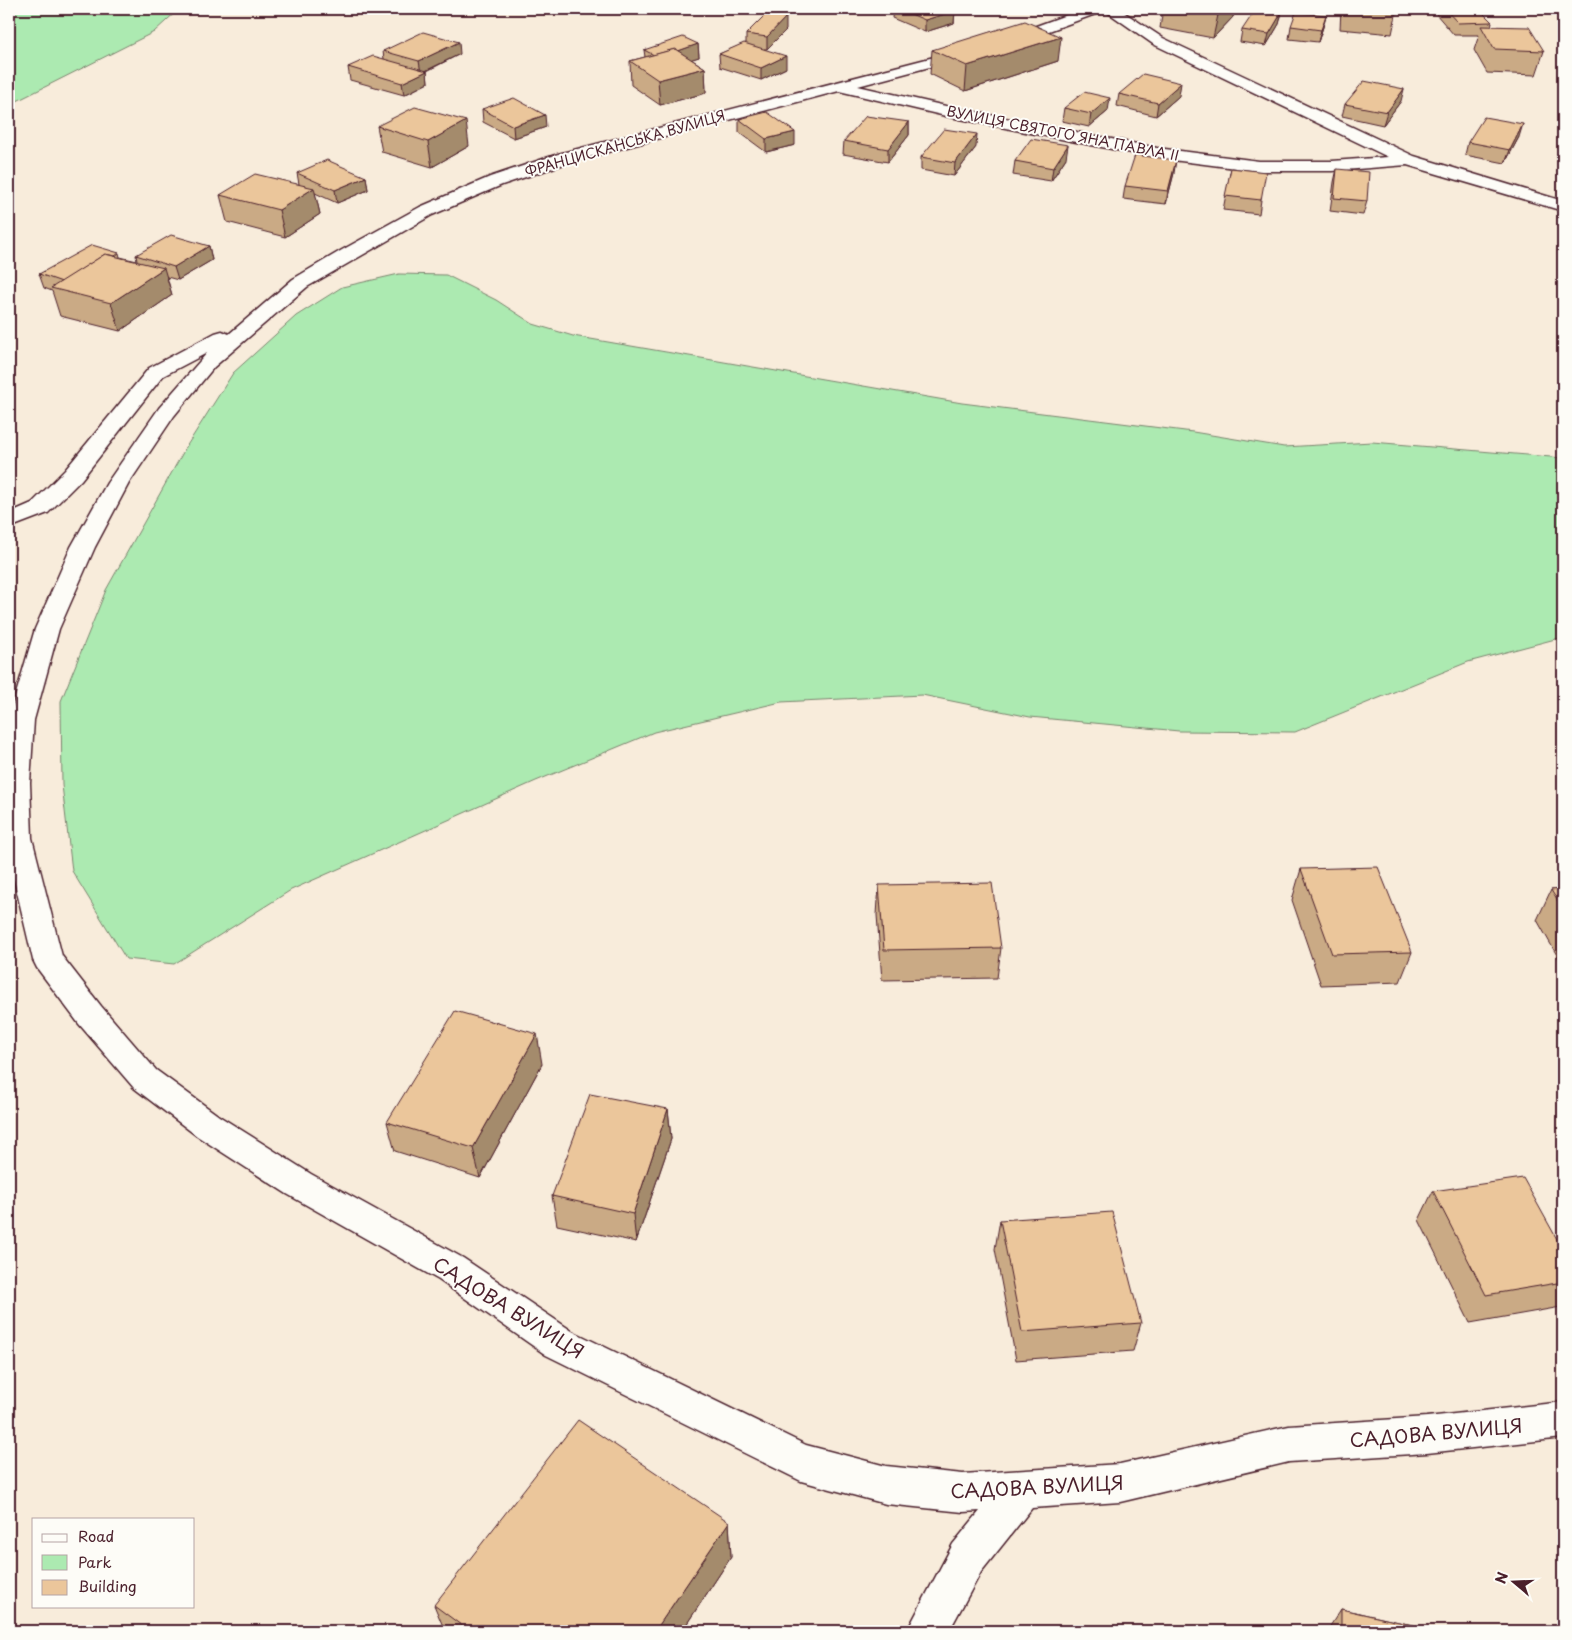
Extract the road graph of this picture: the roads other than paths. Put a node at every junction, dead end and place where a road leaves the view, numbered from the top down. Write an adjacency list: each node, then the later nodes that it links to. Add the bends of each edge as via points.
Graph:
1 (1096, 9): 3 (street, ФРАНЦИСКАНСЬКА ВУЛИЦЯ, via 1016,39)
2 (1110, 9): 4 (street, ВУЛИЦЯ СВЯТОГО ЯНА ПАВЛА II, via 1158,41)
3 (839, 86): 4 (street, ВУЛИЦЯ СВЯТОГО ЯНА ПАВЛА II, via 950,112 1157,153 1259,166 1332,166); 6 (street, ФРАНЦИСКАНСЬКА ВУЛИЦЯ, via 564,158 496,181 426,212 348,254 300,283)
4 (1408, 160): 5 (street, ВУЛИЦЯ СВЯТОГО ЯНА ПАВЛА II)
5 (1563, 206)
6 (256, 319): 7 (street, via 156,372 73,475 40,508); 8 (street, ФРАНЦИСКАНСЬКА ВУЛИЦЯ, via 207,363 166,412 118,483)
7 (9, 521)
8 (83, 546): 10 (street, САДОВА ВУЛИЦЯ, via 48,629 21,720 18,838 48,960 90,1016 145,1079 208,1126 299,1184 451,1269 559,1343 801,1462 886,1485 963,1493)
9 (1563, 1420): 10 (street, САДОВА ВУЛИЦЯ, via 1427,1435 1289,1444 1120,1484)
10 (1023, 1489): 11 (street, via 967,1558)
11 (927, 1631)

